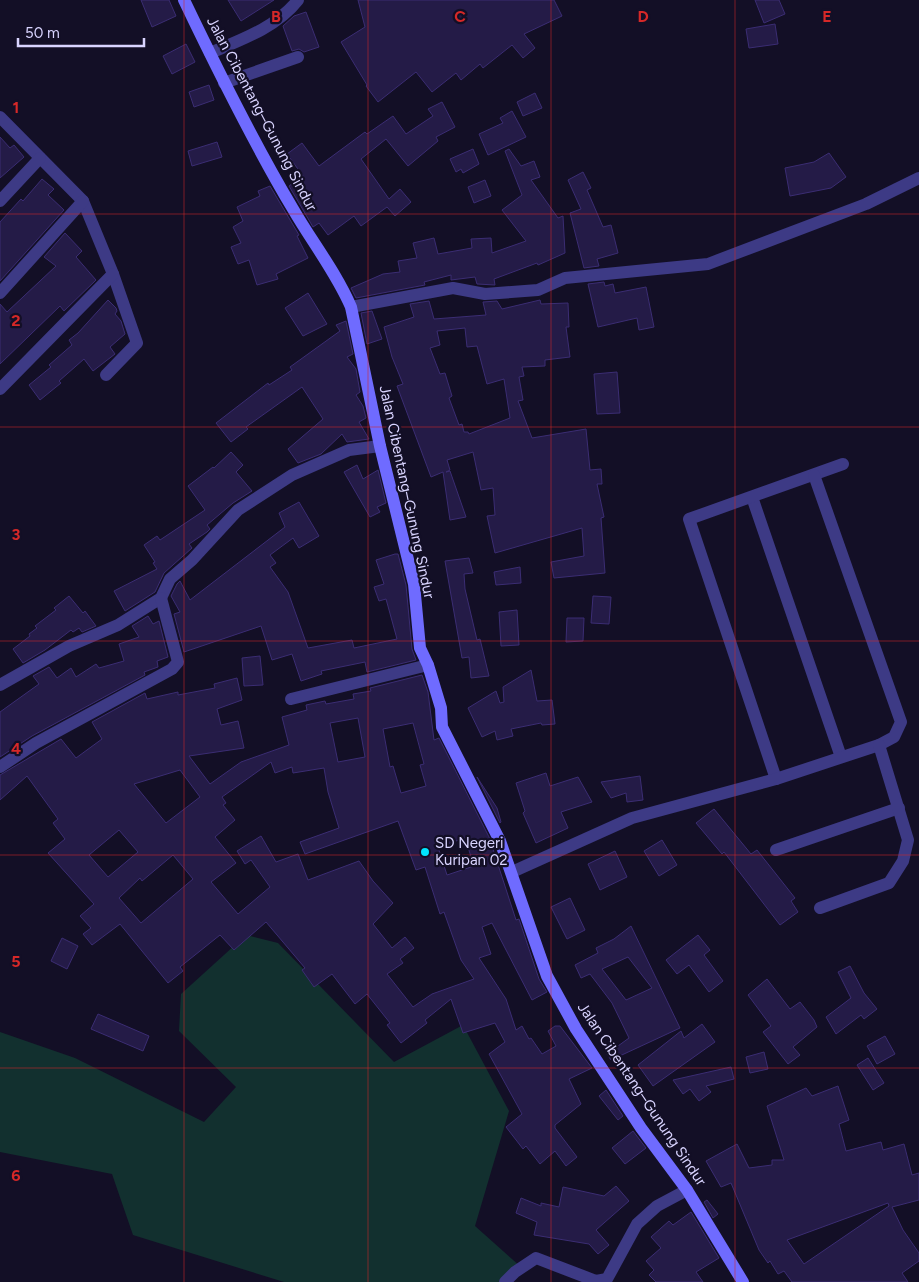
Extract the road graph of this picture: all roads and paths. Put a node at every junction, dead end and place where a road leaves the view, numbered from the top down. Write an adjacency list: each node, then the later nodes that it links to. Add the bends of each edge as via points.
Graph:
1 (184, 0): 3 (street, Jalan Cibentang–Gunung Sindur)
2 (298, 0): 3 (street, via 288,13)
3 (210, 53): 5 (street, Jalan Cibentang–Gunung Sindur)
4 (298, 57): 5 (street)
5 (224, 83): 13 (street, Jalan Cibentang–Gunung Sindur)
6 (0, 117): 7 (street)
7 (40, 158): 9 (street); 10 (street)
8 (919, 178): 13 (street, via 866,204 708,264 565,278 538,290 485,294 452,288)
9 (0, 201)
10 (83, 201): 11 (street); 12 (street)
11 (113, 274): 14 (street, via 138,343); 15 (street)
12 (0, 293)
13 (351, 307): 16 (street, Jalan Cibentang–Gunung Sindur)
14 (106, 376)
15 (0, 389)
16 (380, 446): 20 (street, via 349,450 292,475 238,510 170,579); 21 (street, Jalan Cibentang–Gunung Sindur, via 414,584 420,648)
17 (843, 464): 18 (street)
18 (814, 475): 19 (street); 24 (street, via 901,722 894,737)
19 (752, 497): 25 (street); 27 (street, via 689,519)
20 (161, 598): 22 (street, via 118,625 68,646); 26 (street, via 178,662 172,669 36,743)
21 (428, 665): 23 (street); 30 (street, Jalan Cibentang–Gunung Sindur, via 441,708 442,727 500,841)
22 (0, 685)
23 (291, 699)
24 (879, 745): 25 (street); 28 (street)
25 (841, 758): 27 (street)
26 (0, 767)
27 (776, 780): 30 (street, via 632,818)
28 (899, 808): 29 (street); 31 (street, via 908,840 903,861 889,883)
29 (776, 850)
30 (512, 872): 32 (street, Jalan Cibentang–Gunung Sindur, via 547,976 576,1029)
31 (820, 908)
32 (686, 1190): 33 (street, via 657,1206 637,1224 607,1278 596,1281 536,1258); 34 (street, Jalan Cibentang–Gunung Sindur)
33 (506, 1282)
34 (743, 1282)

